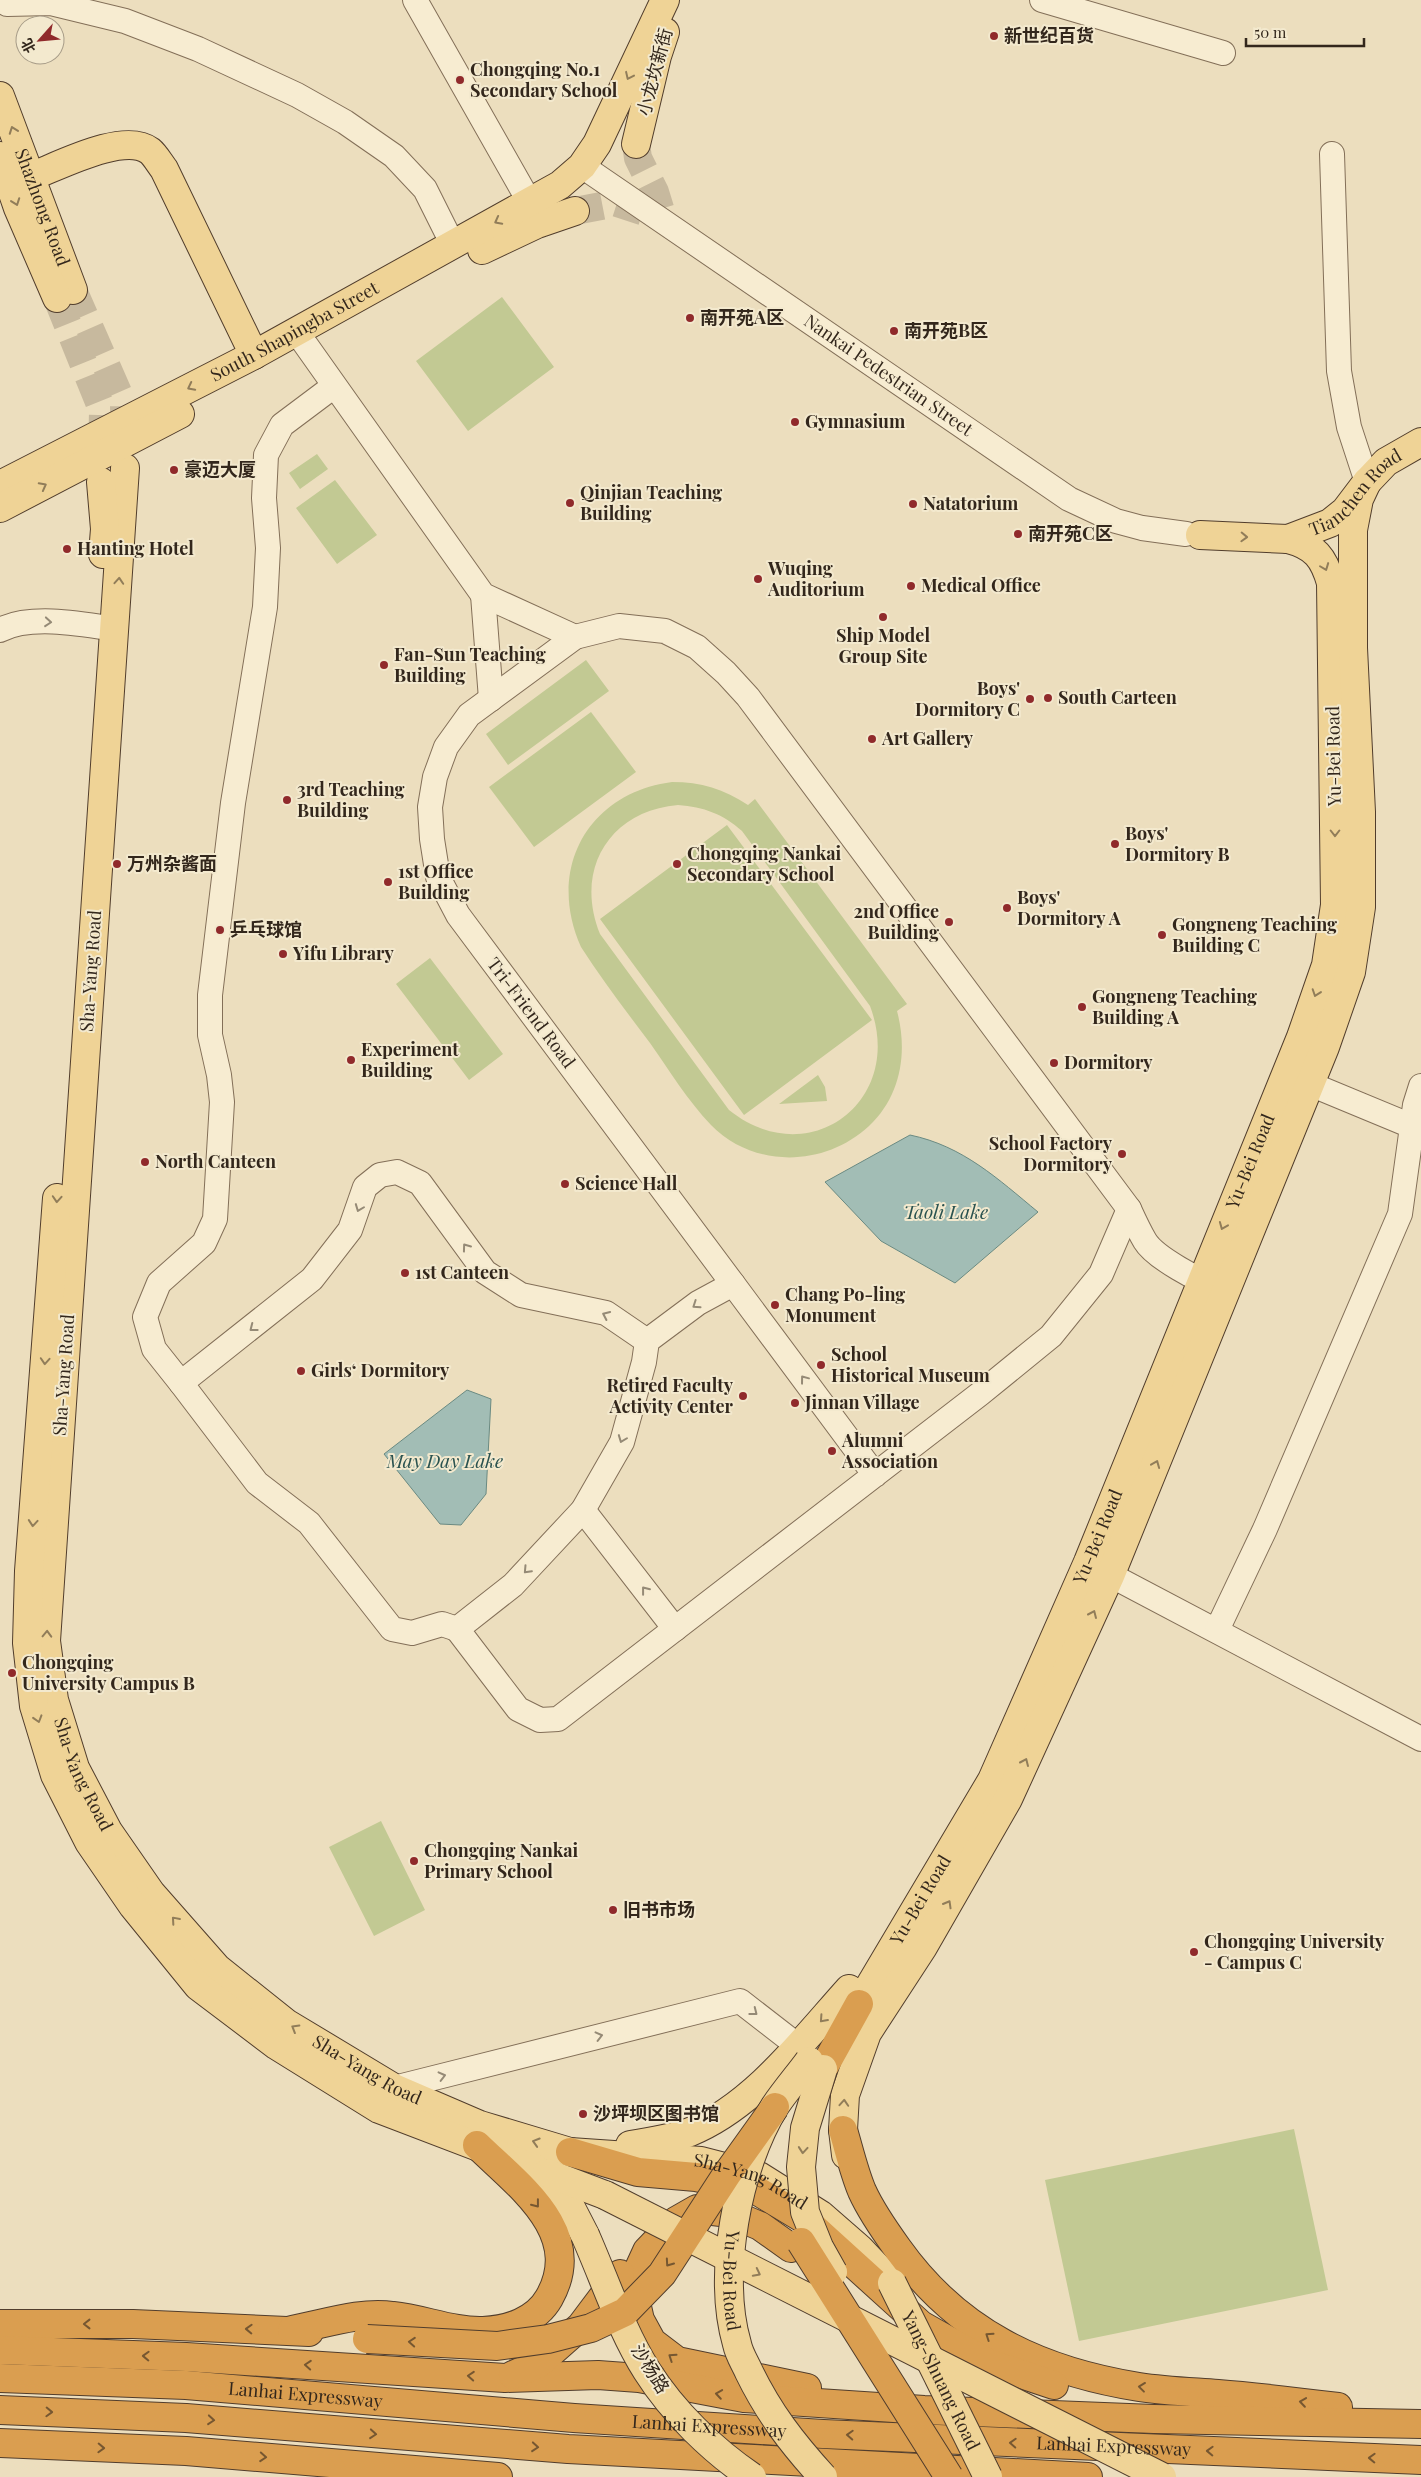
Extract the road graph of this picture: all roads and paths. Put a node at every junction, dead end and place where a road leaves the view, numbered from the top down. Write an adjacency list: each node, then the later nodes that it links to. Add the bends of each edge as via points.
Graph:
1 (415, 0): 14 (street)
2 (665, 0): 12 (main road, 小龙坎新街, one-way to 12, via 597,144)
3 (676, 0): 9 (main road, 小龙坎新街, via 657,56)
4 (1042, 0): 6 (street)
5 (6, 4): 16 (street, via 51,3 125,22 198,49 297,95 345,122 394,156 425,189)
6 (1112, 10): 7 (street)
7 (1223, 52)
8 (0, 96): 13 (main road, Shazhong Road, one-way to 8)
9 (636, 144)
10 (1332, 154): 23 (street, via 1339,371 1349,427)
11 (0, 156): 13 (main road, Shazhong Road, one-way to 13, via 18,208 65,294)
12 (582, 166): 14 (main road, South Shapingba Street, via 560,185); 26 (street, Nankai Pedestrian Street, via 1069,499 1116,521)
13 (30, 177): 18 (main road, via 110,146 131,143 150,150 164,169)
14 (530, 203): 16 (main road, South Shapingba Street, one-way to 16)
15 (575, 211): 17 (main road, South Shapingba Street, via 497,241)
16 (453, 245): 17 (main road, South Shapingba Street)
17 (301, 339): 18 (main road, South Shapingba Street); 19 (street); 25 (main road, South Shapingba Street, one-way to 17)
18 (254, 355): 24 (main road, South Shapingba Street, one-way to 24)
19 (334, 386): 28 (street); 41 (street, via 282,425 266,455 264,498 268,548 265,607 233,803 210,994 210,1035 222,1102 215,1219 204,1244 159,1283 145,1317 154,1348)
20 (1421, 442): 23 (main road, Tianchen Road, via 1386,462)
21 (125, 468): 29 (main road, one-way to 21)
22 (101, 482): 29 (main road)
23 (1367, 482): 27 (main road, Tianchen Road, via 1345,511 1330,523); 33 (main road, Yu-Bei Road, via 1359,499 1353,530 1353,648 1361,812 1361,907 1351,972)
24 (0, 485)
25 (0, 508)
26 (1193, 535): 27 (main road, one-way to 27)
27 (1288, 540): 37 (main road, Yu-Bei Road, one-way to 37, via 1301,542 1325,562 1331,583 1335,904 1326,965 1301,1037)
28 (483, 595): 31 (street); 32 (street)
29 (106, 628): 30 (street, one-way to 29, via 7,626 40,622); 51 (main road, Sha-Yang Road, one-way to 29, via 286,2023 217,1968 151,1893 108,1831 75,1768 54,1700 46,1641); 54 (main road, Sha-Yang Road, one-way to 54, via 29,1571 27,1643 34,1706 55,1775 89,1842 133,1906 198,1986 276,2046 379,2108)
30 (0, 630)
31 (575, 638): 32 (street, Tri-Friend Road); 36 (street, via 619,626 665,631 697,648 726,673 748,697)
32 (491, 699): 38 (street, Tri-Friend Road, via 469,715 446,747 435,777 430,807 438,877 458,916)
33 (1310, 1084): 35 (street); 39 (main road, Yu-Bei Road)
34 (1421, 1086): 35 (street, via 1415,1105)
35 (1416, 1128): 47 (street, via 1400,1214 1265,1529)
36 (1129, 1209): 37 (street, via 1146,1243); 42 (street, via 1101,1274 1051,1336)
37 (1200, 1281): 39 (street); 44 (main road, Yu-Bei Road)
38 (733, 1284): 40 (street, one-way to 40, via 698,1303); 42 (street, Tri-Friend Road, one-way to 38)
39 (1227, 1291): 44 (main road, Yu-Bei Road, one-way to 39)
40 (647, 1341): 41 (street, one-way to 41, via 606,1313 521,1295 485,1272 420,1184 397,1172 380,1175 365,1187 350,1230 312,1279); 43 (street, one-way to 43, via 622,1442)
41 (182, 1383): 46 (street, via 257,1482 309,1523 392,1629 412,1634 442,1624)
42 (875, 1475): 45 (street)
43 (583, 1510): 45 (street, one-way to 43); 46 (street, one-way to 46, via 513,1585)
44 (1099, 1569): 47 (street); 49 (main road, Yu-Bei Road, via 992,1780); 53 (main road, Yu-Bei Road, one-way to 44, via 845,2095 867,2033 924,1947 1008,1799)
45 (675, 1628): 46 (street, via 558,1718 540,1720 518,1709)
46 (456, 1629)
47 (1217, 1630): 48 (street)
48 (1421, 1739)
49 (902, 1931): 50 (main road, one-way to 50); 50 (main road, Yu-Bei Road, via 859,2004)
50 (810, 2059): 51 (street, one-way to 50, via 740,2001); 52 (main road, Yu-Bei Road, bridge); 55 (main road, via 691,2131 663,2140); 63 (main road, one-way to 63, bridge, via 801,2167 805,2212 819,2247 859,2308 876,2324)
51 (394, 2088): 55 (main road, Sha-Yang Road, one-way to 51, via 480,2125)
52 (775, 2107): 61 (highway, one-way to 61, bridge, via 662,2274 625,2312 582,2330 548,2339 497,2346 368,2339); 76 (main road, Yu-Bei Road, bridge, via 756,2145 735,2218 728,2280 730,2310 737,2346 765,2404 792,2443)
53 (843, 2130): 59 (main road, Yu-Bei Road, via 855,2195); 69 (highway, one-way to 53, via 1277,2398 1141,2388 1041,2362 994,2340 953,2311 917,2276 899,2252 862,2191)
54 (477, 2146): 56 (main road, Sha-Yang Road); 61 (highway, one-way to 61, via 530,2197 547,2218 558,2241 561,2265 556,2285 547,2302 535,2314 518,2324 482,2331 393,2315 372,2315)
55 (570, 2152): 59 (main road, Sha-Yang Road, via 701,2161 759,2176 822,2215); 68 (highway, via 638,2172 696,2177 756,2190 804,2219 921,2325 988,2363)
56 (536, 2169): 57 (main road, Sha-Yang Road, via 566,2198); 63 (main road, one-way to 63, bridge, via 605,2195)
57 (585, 2235): 75 (main road, 沙杨路, bridge, via 647,2371 678,2412)
58 (796, 2245): 65 (highway, via 763,2211 728,2197 688,2198 655,2217 614,2284 581,2326 538,2364); 67 (highway, one-way to 58, via 677,2361 652,2342 640,2320 635,2298 636,2275 647,2251 676,2220 697,2210 729,2212); 77 (highway, bridge); 78 (highway, bridge)
59 (892, 2283): 79 (main road, Yang-Shuang Road, bridge)
60 (0, 2324): 61 (highway, one-way to 60, via 133,2324)
61 (292, 2330)
62 (0, 2350): 65 (highway, one-way to 62, via 186,2357)
63 (944, 2367): 81 (main road, bridge)
64 (0, 2378): 72 (highway, Lanhai Expressway, one-way to 64, via 823,2434 574,2418 186,2385)
65 (505, 2378): 67 (highway, one-way to 65, via 744,2398 639,2378 598,2375)
66 (0, 2410): 80 (highway, Lanhai Expressway, one-way to 80, via 186,2418 568,2450)
67 (924, 2410): 68 (highway)
68 (1154, 2419): 70 (highway)
69 (1421, 2420)
70 (1421, 2424)
71 (0, 2443): 73 (highway, one-way to 73, via 186,2451)
72 (1421, 2460)
73 (491, 2476): 74 (highway)
74 (518, 2477)
75 (752, 2477)
76 (823, 2477)
77 (932, 2477)
78 (949, 2477)
79 (988, 2477)
80 (1088, 2477)
81 (1162, 2477)

